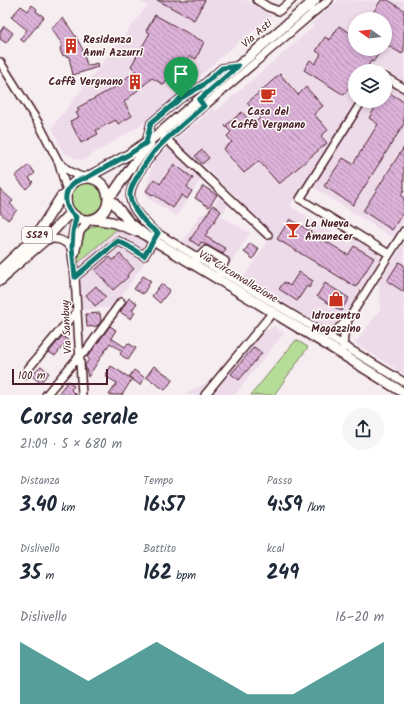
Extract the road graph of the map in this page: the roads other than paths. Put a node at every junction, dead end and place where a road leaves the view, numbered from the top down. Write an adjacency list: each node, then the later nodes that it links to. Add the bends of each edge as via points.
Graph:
1 (257, 0): 2 (street, Via Asti, via 279,10)
2 (292, 0)
3 (329, 0): 4 (street)
4 (312, 6): 5 (main road, Via Asti)
5 (281, 34): 7 (main road, Via Asti); 10 (street)
6 (0, 62): 14 (street, via 39,124)
7 (238, 66): 10 (main road, Via Asti); 13 (street, via 222,68 151,123)
8 (392, 80): 9 (street)
9 (404, 88)
10 (204, 106): 12 (main road, Via Asti)
11 (358, 108): 28 (street, via 300,199)
12 (163, 136): 13 (main road, Via Asti); 16 (main road, Via Asti, via 142,154); 23 (street); 25 (street, via 136,179 130,195 134,207)
13 (146, 143): 15 (main road, Via Asti)
14 (59, 163): 15 (street, via 75,175); 17 (street)
15 (86, 178): 17 (main road, via 74,182); 18 (main road, via 98,181 106,190)
16 (122, 179): 18 (main road, Via Asti); 19 (main road, via 118,197)
17 (66, 193): 20 (main road, via 67,205); 32 (main road, SS29, via 36,236)
18 (108, 198): 19 (main road, Via Circonvallazione); 21 (main road, via 104,211)
19 (122, 214): 24 (main road, Via Circonvallazione)
20 (74, 216): 21 (main road, via 83,220); 26 (main road, SS29, via 66,217); 27 (street, Via Sambuy)
21 (91, 219): 24 (main road, Via Circonvallazione, via 112,222); 29 (street, Via Sambuy, via 80,232)
22 (404, 231): 28 (street)
23 (268, 234)
24 (145, 235): 25 (main road, Via Circonvallazione)
25 (156, 237): 30 (main road, Via Circonvallazione); 33 (street, via 144,256 118,241)
26 (44, 242): 27 (street, via 55,238); 32 (main road, SS29)
27 (72, 247): 29 (street, Via Sambuy)
28 (389, 254): 37 (street)
29 (74, 258): 33 (street, Via Sambuy)
30 (195, 261): 31 (main road, Via Circonvallazione); 31 (street, via 206,250 225,261)
31 (218, 275): 36 (main road, Via Circonvallazione); 38 (street)
32 (2, 276)
33 (75, 277): 35 (street, Via Sambuy)
34 (121, 302): 41 (street, via 86,351)
35 (77, 312): 41 (street, Via Sambuy); 43 (street)
36 (272, 312): 39 (main road, Via Circonvallazione); 48 (street)
37 (348, 320): 38 (street); 40 (street)
38 (328, 336): 39 (street); 40 (street)
39 (319, 340): 42 (main road, Via Circonvallazione)
40 (343, 344): 42 (street); 44 (street)
41 (80, 355): 46 (street); 47 (street, Via Sambuy)
42 (344, 355): 45 (main road, Via Circonvallazione)
43 (24, 375)
44 (404, 382)
45 (404, 393)
46 (46, 395)
47 (82, 395)
48 (205, 395)

